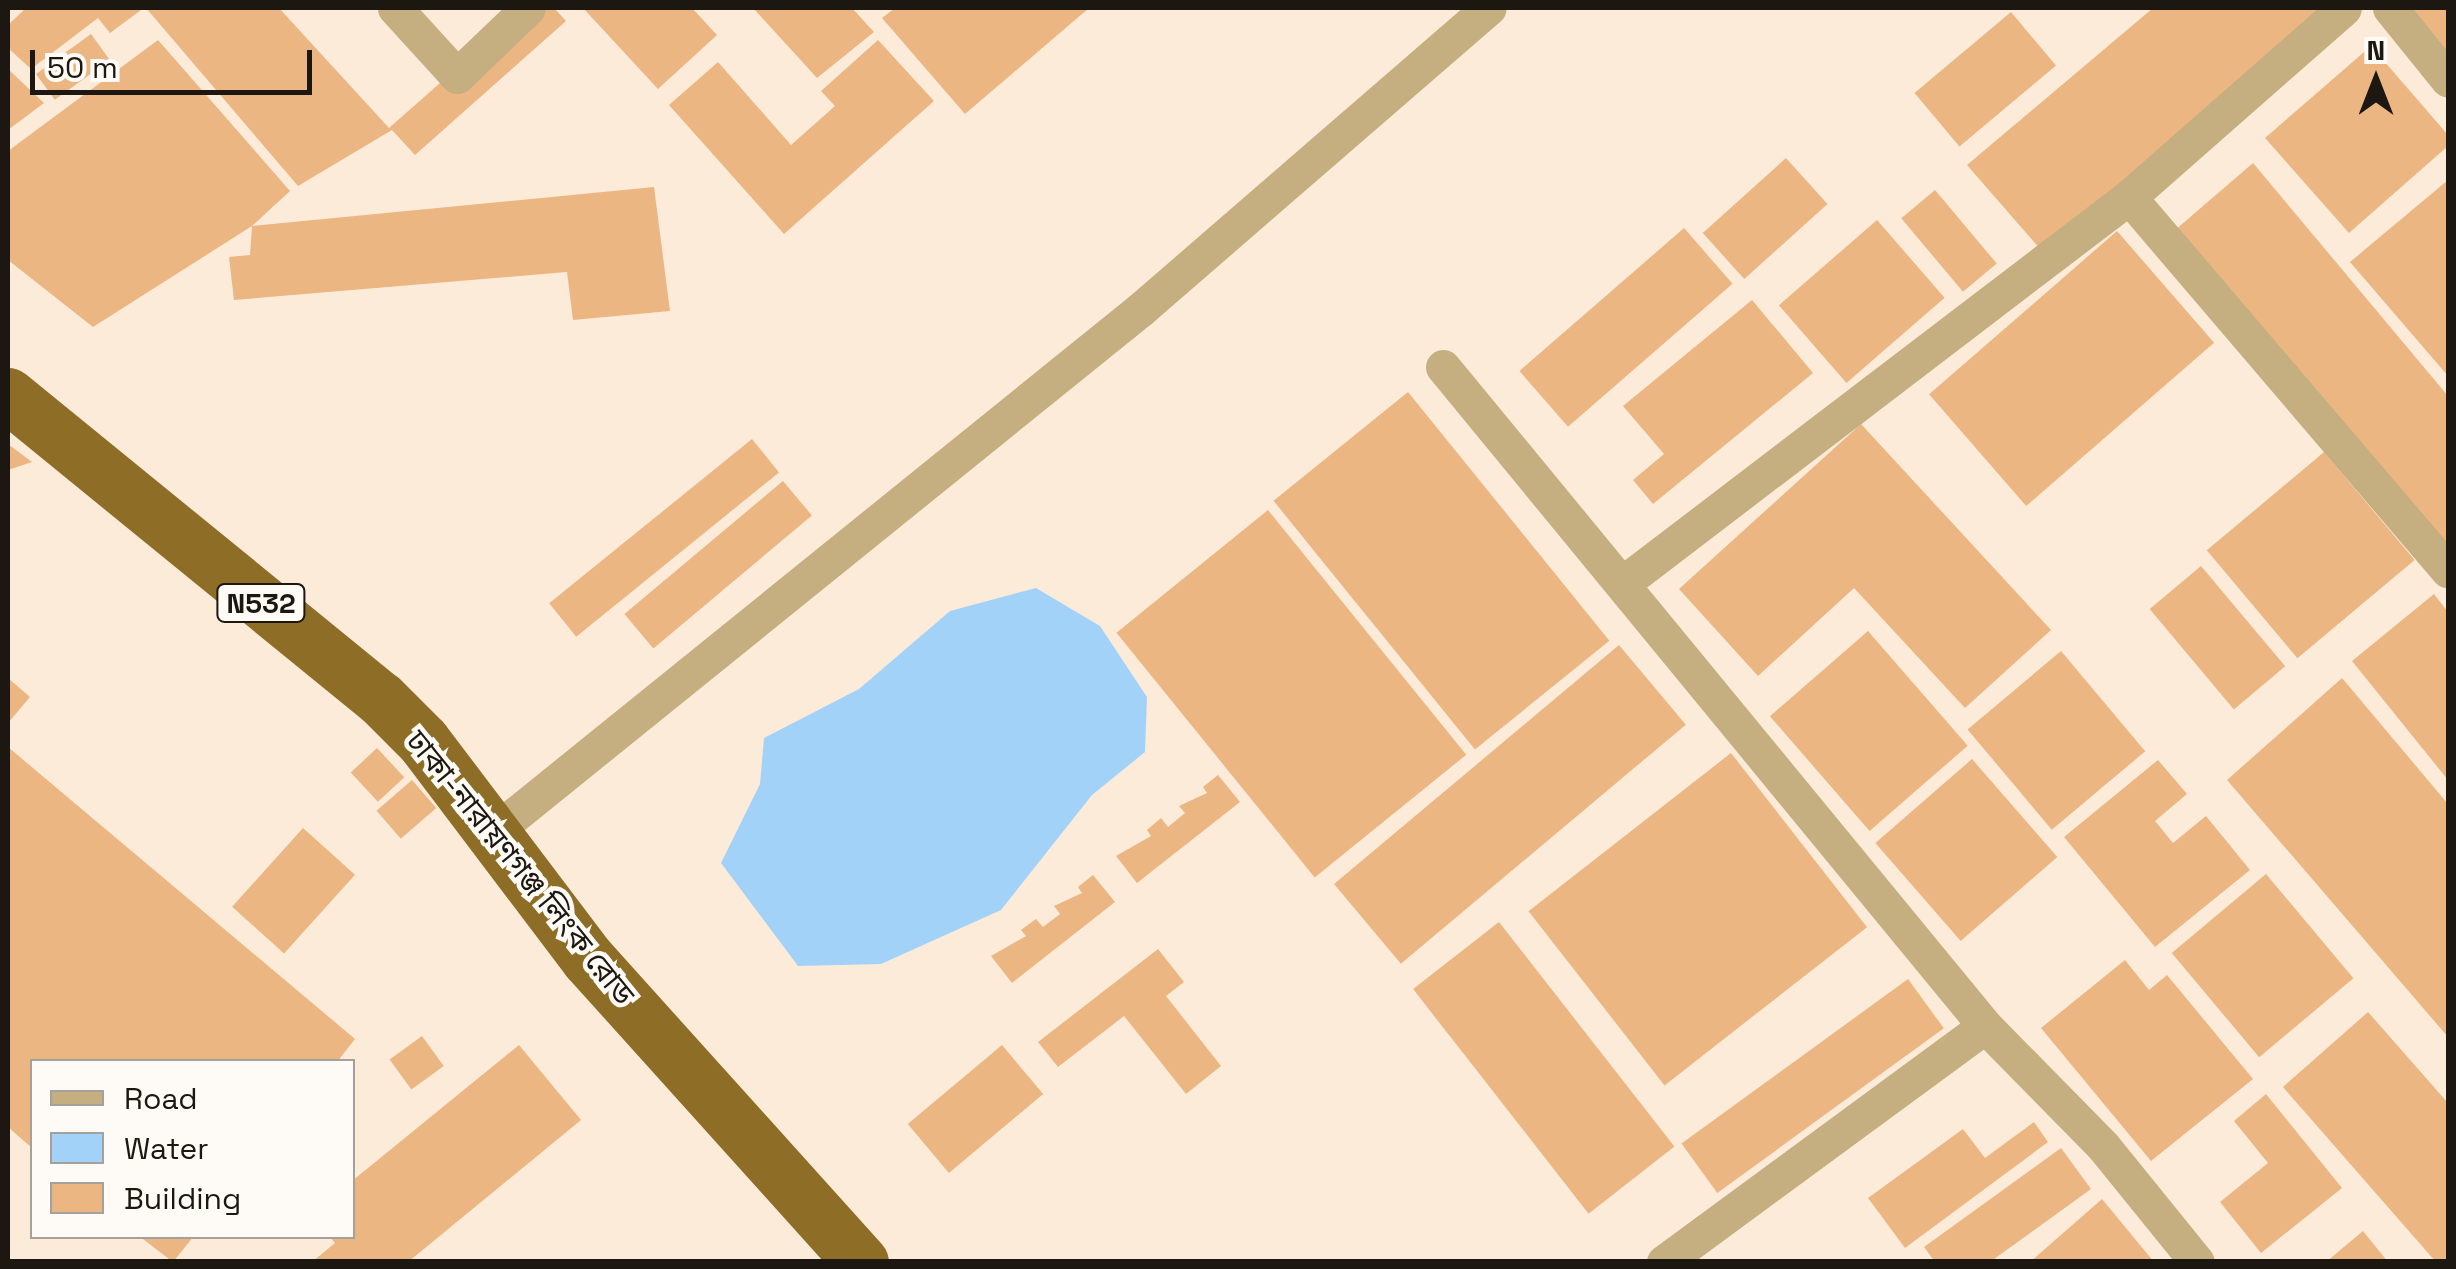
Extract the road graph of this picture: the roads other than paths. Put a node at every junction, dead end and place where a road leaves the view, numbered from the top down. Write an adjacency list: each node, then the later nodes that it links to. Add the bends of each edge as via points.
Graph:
1 (395, 8): 2 (street, via 456,76)
2 (528, 8)
3 (1489, 8): 12 (street, via 1141,308)
4 (2344, 8): 7 (street)
5 (2390, 8): 6 (street)
6 (2448, 80)
7 (2129, 196): 10 (street); 11 (street)
8 (1443, 367): 11 (street)
9 (8, 395): 12 (highway, ঢাকা-নারায়ণগঞ্জ লিংক রোড / N532, via 380,699)
10 (2448, 570)
11 (1624, 583): 13 (street)
12 (496, 830): 14 (highway, ঢাকা-নারায়ণগঞ্জ লিংক রোড / N532, via 588,959)
13 (1985, 1026): 15 (street); 16 (street, via 2103,1146)
14 (861, 1262)
15 (1664, 1262)
16 (2198, 1262)

